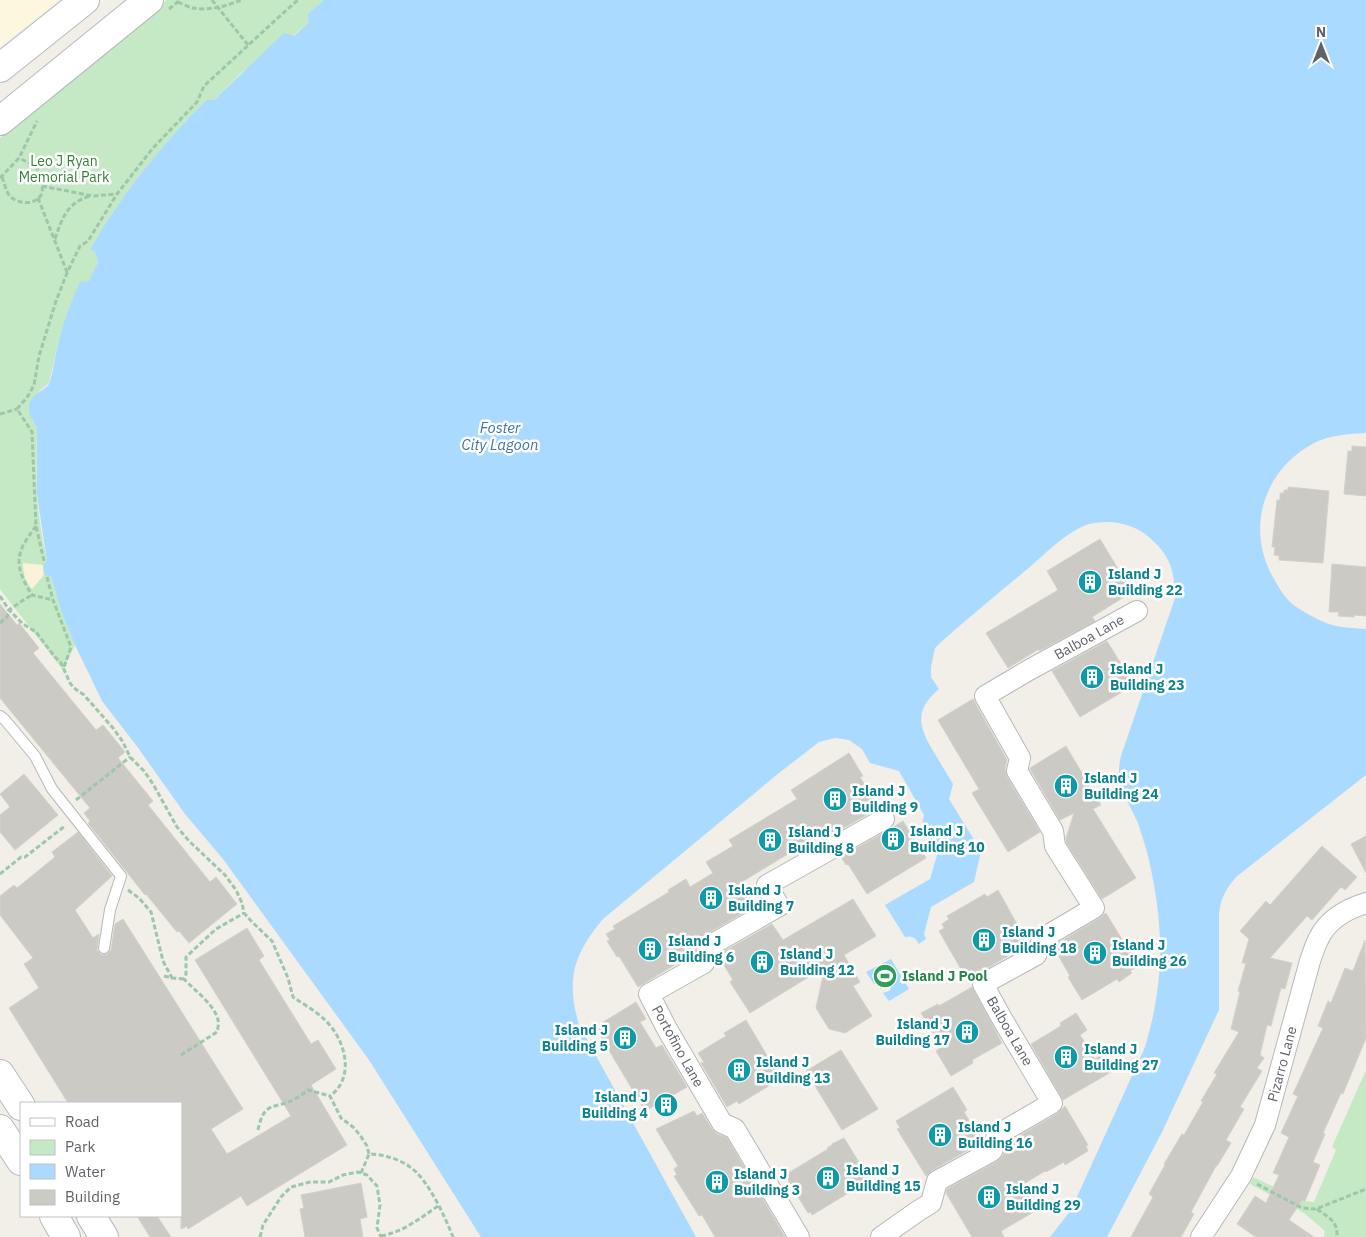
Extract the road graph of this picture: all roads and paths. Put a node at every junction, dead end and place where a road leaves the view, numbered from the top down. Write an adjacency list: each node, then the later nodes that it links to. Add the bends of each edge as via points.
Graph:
1 (85, 0): 9 (main road)
2 (212, 0): 7 (path)
3 (241, 0): 7 (path)
4 (298, 0): 8 (path)
5 (179, 1): 6 (path); 7 (path, via 192,8)
6 (156, 7): 11 (main road)
7 (218, 7): 8 (path)
8 (248, 45): 15 (path, via 204,86 197,102 153,148)
9 (0, 68)
10 (40, 113): 12 (path)
11 (0, 121)
12 (19, 158): 13 (path); 14 (path, via 40,171)
13 (1, 178): 17 (path, via 9,195 18,202 31,202)
14 (42, 186): 16 (path); 17 (path, via 42,194)
15 (117, 194): 16 (path); 19 (path, via 88,241 80,246)
16 (93, 196): 18 (path, via 80,199 71,206 61,220)
17 (38, 198): 18 (path)
18 (55, 240): 19 (path)
19 (67, 273): 20 (path, via 39,356 34,385)
20 (17, 409): 21 (path); 22 (path, via 32,432)
21 (0, 414)
22 (36, 526): 23 (path); 26 (path, via 19,555 24,582)
23 (44, 561)
24 (47, 577): 27 (path)
25 (0, 596): 28 (path)
26 (32, 596): 27 (path); 28 (path)
27 (53, 600): 31 (path, via 71,647)
28 (9, 610): 30 (path, via 8,617); 31 (path, via 22,624 36,632)
29 (1137, 611): 67 (street, Balboa Lane, via 985,696 1020,758 1017,771 1053,830 1055,846 1094,908 1043,938 1036,955 983,984 1052,1104 997,1135 992,1151 937,1181 931,1203)
30 (0, 623)
31 (64, 668): 33 (path, via 70,683 113,728)
32 (0, 716): 34 (lane, via 35,756)
33 (130, 757): 34 (path, via 72,803); 40 (path, via 153,784 177,827 236,890)
34 (63, 803): 35 (lane)
35 (75, 818): 37 (path); 38 (lane, via 121,876)
36 (884, 819): 66 (street, Portofino Lane, via 767,884 779,906 711,945 704,963 649,994 722,1123 736,1129)
37 (0, 874)
38 (118, 884): 41 (lane); 43 (path, via 139,898 151,912 163,961)
39 (1366, 903): 54 (street, Pizarro Lane, via 1334,918 1318,939 1265,1125)
40 (244, 912): 44 (path, via 216,929 186,957); 47 (path, via 272,940 288,978 292,997 325,1020 342,1046 346,1058 345,1076)
41 (104, 948)
42 (164, 976): 43 (path)
43 (172, 978): 44 (path)
44 (184, 979): 45 (path, via 208,1003 219,1021 217,1032)
45 (181, 1055)
46 (0, 1074): 48 (main road)
47 (330, 1096): 50 (path, via 308,1090 294,1100 271,1107 261,1116); 51 (path, via 341,1118 360,1135)
48 (20, 1104)
49 (0, 1129): 52 (main road)
50 (258, 1130)
51 (369, 1154): 53 (path); 56 (path, via 395,1159 411,1167)
52 (20, 1160)
53 (361, 1173): 63 (path, via 343,1175 329,1182 290,1187 263,1225); 64 (path, via 377,1186 380,1205 377,1228)
54 (1241, 1176): 57 (path, via 1302,1208); 60 (street, Pizarro Lane)
55 (1366, 1189): 57 (path)
56 (438, 1206): 64 (path, via 402,1230); 65 (path)
57 (1316, 1209): 68 (path, via 1332,1220 1337,1228)
58 (55, 1217): 61 (main road)
59 (92, 1217): 62 (main road)
60 (1204, 1236)
61 (66, 1237)
62 (104, 1237)
63 (260, 1237)
64 (381, 1237)
65 (453, 1237)
66 (800, 1237)
67 (881, 1237)
68 (1337, 1237)

